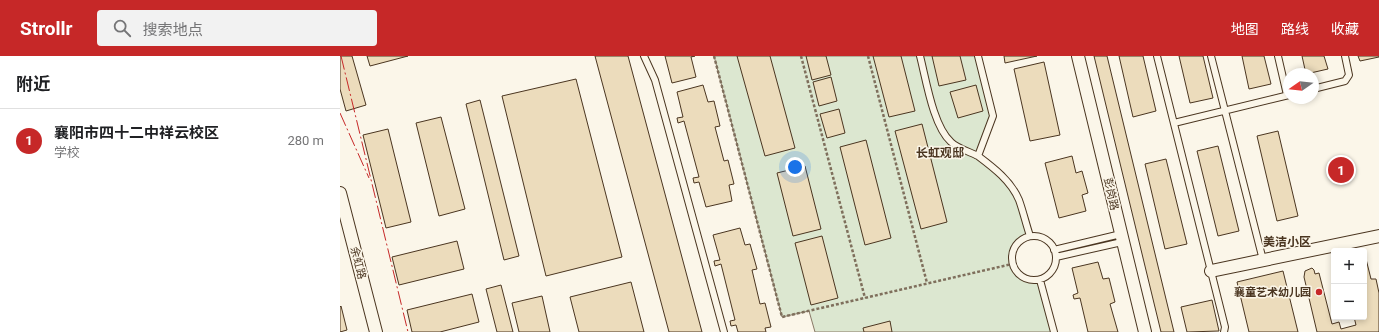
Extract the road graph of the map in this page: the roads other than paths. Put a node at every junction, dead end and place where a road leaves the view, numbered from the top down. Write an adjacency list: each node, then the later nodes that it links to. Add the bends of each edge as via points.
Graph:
1 (644, 56): 25 (lane, via 655,80)
2 (920, 56): 14 (lane, via 942,132 952,143)
3 (978, 56): 14 (lane, via 993,116)
4 (1078, 56): 18 (street, 彭岗路)
5 (1157, 56): 13 (lane)
6 (1211, 56): 12 (lane)
7 (1278, 56): 9 (lane)
8 (1345, 56): 10 (lane, via 1349,75 1345,81)
9 (1283, 76)
10 (1319, 88)
11 (1283, 96): 12 (lane)
12 (1225, 111): 13 (lane); 21 (lane)
13 (1174, 123): 22 (lane)
14 (978, 156): 16 (lane, via 1008,182 1018,199)
15 (340, 193): 24 (street, 余虹路)
16 (1030, 236): 19 (lane, via 1044,239); 23 (lane, via 1017,243 1013,249 1012,264 1026,280)
17 (1379, 236): 21 (street)
18 (1121, 238): 19 (lane); 20 (lane); 27 (street, 彭岗路)
19 (1054, 250): 20 (lane)
20 (1056, 257): 23 (lane, via 1052,271)
21 (1263, 260): 22 (street)
22 (1212, 271): 28 (lane)
23 (1040, 280): 26 (lane)
24 (376, 332)
25 (724, 332)
26 (1054, 332)
27 (1145, 332)
28 (1224, 332)

